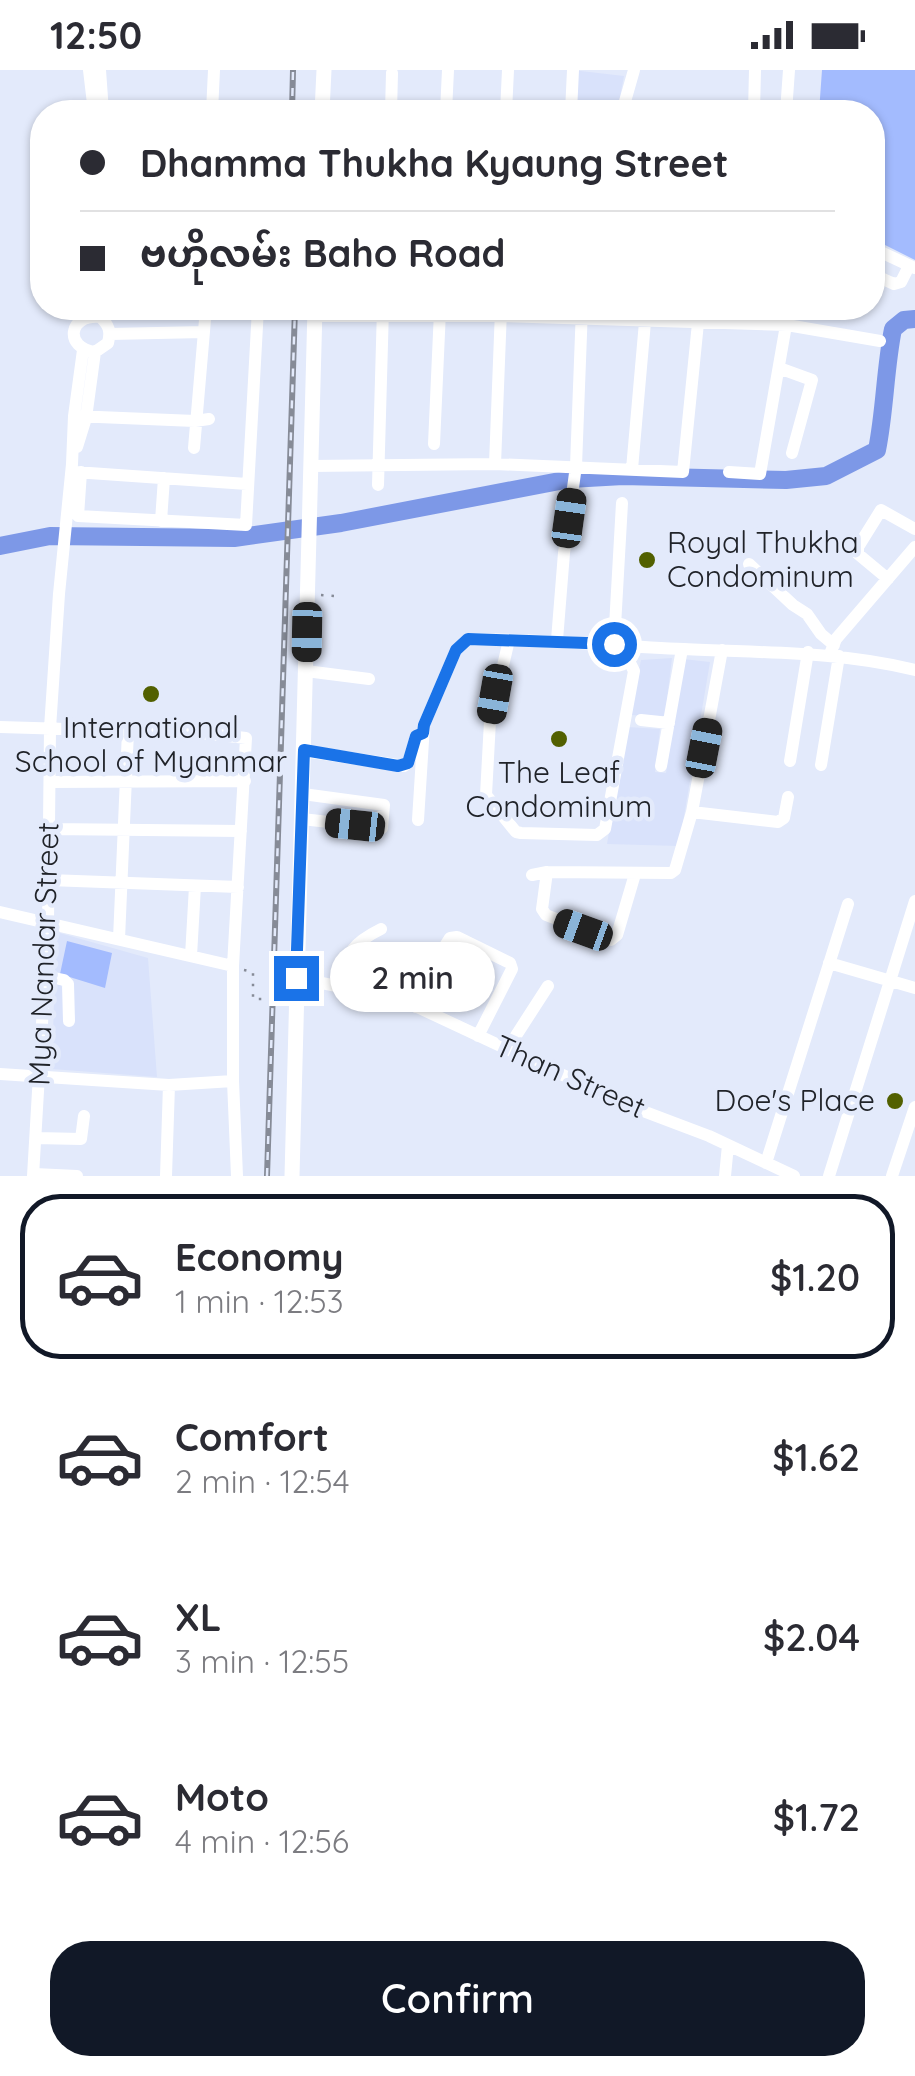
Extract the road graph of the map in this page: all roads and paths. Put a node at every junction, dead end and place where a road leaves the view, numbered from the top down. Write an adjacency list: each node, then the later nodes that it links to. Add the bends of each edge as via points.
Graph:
1 (90, 70): 12 (street)
2 (100, 70): 13 (street)
3 (214, 70): 14 (street)
4 (324, 70): 15 (main road)
5 (448, 70): 17 (street)
6 (508, 70): 18 (street)
7 (572, 70): 19 (street)
8 (634, 70): 20 (street)
9 (754, 70): 21 (street)
10 (789, 70): 22 (street)
11 (392, 74): 16 (street)
12 (93, 100)
13 (102, 100)
14 (213, 100)
15 (323, 100)
16 (391, 100)
17 (447, 100)
18 (507, 100)
19 (571, 100)
20 (625, 100)
21 (754, 100)
22 (787, 100)
23 (885, 254): 24 (street)
24 (912, 267): 25 (street, via 900,282)
25 (885, 280)
26 (82, 320): 43 (street, via 73,335)
27 (103, 320): 41 (street)
28 (205, 320): 40 (street)
29 (257, 320): 58 (street)
30 (315, 320): 51 (main road)
31 (383, 320): 52 (street)
32 (440, 320): 47 (street)
33 (501, 320): 50 (street)
34 (582, 320): 56 (street)
35 (633, 320): 37 (street)
36 (788, 320): 39 (street)
37 (646, 322): 38 (street); 54 (street)
38 (698, 323): 39 (street); 54 (street, via 683,472)
39 (787, 326): 42 (street); 44 (street)
40 (204, 332): 41 (street); 46 (street)
41 (110, 334): 43 (street)
42 (880, 340)
43 (89, 351): 45 (street)
44 (779, 368): 49 (street, via 812,380); 55 (street, via 760,474)
45 (80, 417): 46 (street); 53 (street)
46 (202, 420): 48 (street)
47 (434, 444)
48 (194, 448)
49 (792, 453)
50 (495, 464): 52 (street); 56 (street, via 548,466)
51 (310, 466): 52 (street); 66 (main road)
52 (379, 466): 59 (street)
53 (74, 469): 57 (street); 61 (street, via 78,516); 81 (street, Mya Nandar Street)
54 (632, 469): 56 (street)
55 (729, 472)
56 (575, 475): 69 (street)
57 (164, 478): 58 (street); 61 (street)
58 (247, 484): 61 (street, via 246,525)
59 (378, 485)
60 (622, 503): 70 (street)
61 (161, 521)
62 (915, 530): 65 (street, via 882,510 858,547)
63 (915, 546): 65 (street)
64 (749, 564): 74 (street, via 807,614)
65 (888, 579): 74 (street)
66 (308, 594): 67 (path); 76 (main road)
67 (335, 596)
68 (509, 640): 69 (street); 70 (street, via 490,721 486,794 520,833 605,829 634,671); 83 (street, via 468,639 456,650)
69 (557, 640): 70 (street)
70 (614, 644): 71 (street)
71 (682, 649): 72 (street); 79 (street)
72 (722, 650): 73 (street); 93 (street)
73 (808, 652): 74 (street); 85 (street)
74 (834, 652): 75 (street); 86 (street)
75 (915, 670)
76 (306, 671): 77 (street); 84 (main road)
77 (370, 679)
78 (640, 720): 79 (street)
79 (669, 722): 87 (street)
80 (0, 727): 81 (street)
81 (50, 728): 82 (street); 90 (street, Mya Nandar Street)
82 (128, 731): 88 (street); 89 (street, via 242,736 248,743)
83 (423, 733): 84 (street, via 404,766); 95 (street)
84 (304, 750): 91 (main road)
85 (790, 761)
86 (821, 765)
87 (661, 766)
88 (126, 780): 89 (street); 90 (street); 97 (street)
89 (244, 781): 98 (street)
90 (50, 782): 96 (street, Mya Nandar Street)
91 (303, 794): 94 (main road); 94 (street, via 384,805 382,828)
92 (788, 796): 93 (street, via 778,822)
93 (692, 812): 100 (street, via 675,870)
94 (302, 819): 116 (main road)
95 (418, 820)
96 (49, 829): 97 (street); 102 (street, Mya Nandar Street)
97 (124, 831): 98 (street); 103 (street)
98 (241, 831): 105 (street)
99 (547, 872): 100 (street); 100 (street, via 546,915 611,940); 101 (street)
100 (635, 874)
101 (532, 875)
102 (48, 880): 103 (street); 109 (street, Mya Nandar Street)
103 (121, 882): 104 (street); 111 (street)
104 (195, 886): 105 (street); 112 (street)
105 (238, 887): 114 (street)
106 (915, 901): 117 (street)
107 (848, 904): 113 (street)
108 (0, 912): 109 (street)
109 (48, 922): 111 (street); 115 (street, Mya Nandar Street)
110 (381, 930): 118 (street, via 351,949)
111 (119, 939): 112 (street)
112 (191, 956): 114 (street)
113 (828, 963): 117 (street); 134 (street)
114 (233, 966): 121 (path, via 252,972 253,999); 128 (street)
115 (45, 976): 123 (street, via 68,984); 127 (street, Mya Nandar Street)
116 (296, 978): 118 (street, Than Street); 139 (main road)
117 (890, 982): 120 (street); 142 (street)
118 (338, 986): 122 (street, Than Street)
119 (548, 986): 125 (street)
120 (915, 988)
121 (286, 999)
122 (416, 1007): 124 (street, Than Street); 124 (street, via 445,946 457,936 512,969)
123 (70, 1021)
124 (478, 1036): 125 (street, Than Street)
125 (508, 1048): 133 (street, Than Street)
126 (0, 1074): 127 (street)
127 (40, 1077): 129 (street); 132 (street, Mya Nandar Street)
128 (233, 1081): 129 (street); 135 (street)
129 (169, 1085): 138 (street)
130 (915, 1107): 143 (street)
131 (84, 1116): 132 (street, via 81,1146)
132 (36, 1138): 136 (street, Mya Nandar Street)
133 (728, 1145): 134 (street, Than Street); 140 (street)
134 (766, 1163): 141 (street, Than Street)
135 (237, 1171)
136 (33, 1175): 137 (street)
137 (77, 1176)
138 (166, 1176)
139 (292, 1176)
140 (725, 1176)
141 (794, 1176)
142 (829, 1176)
143 (892, 1176)

